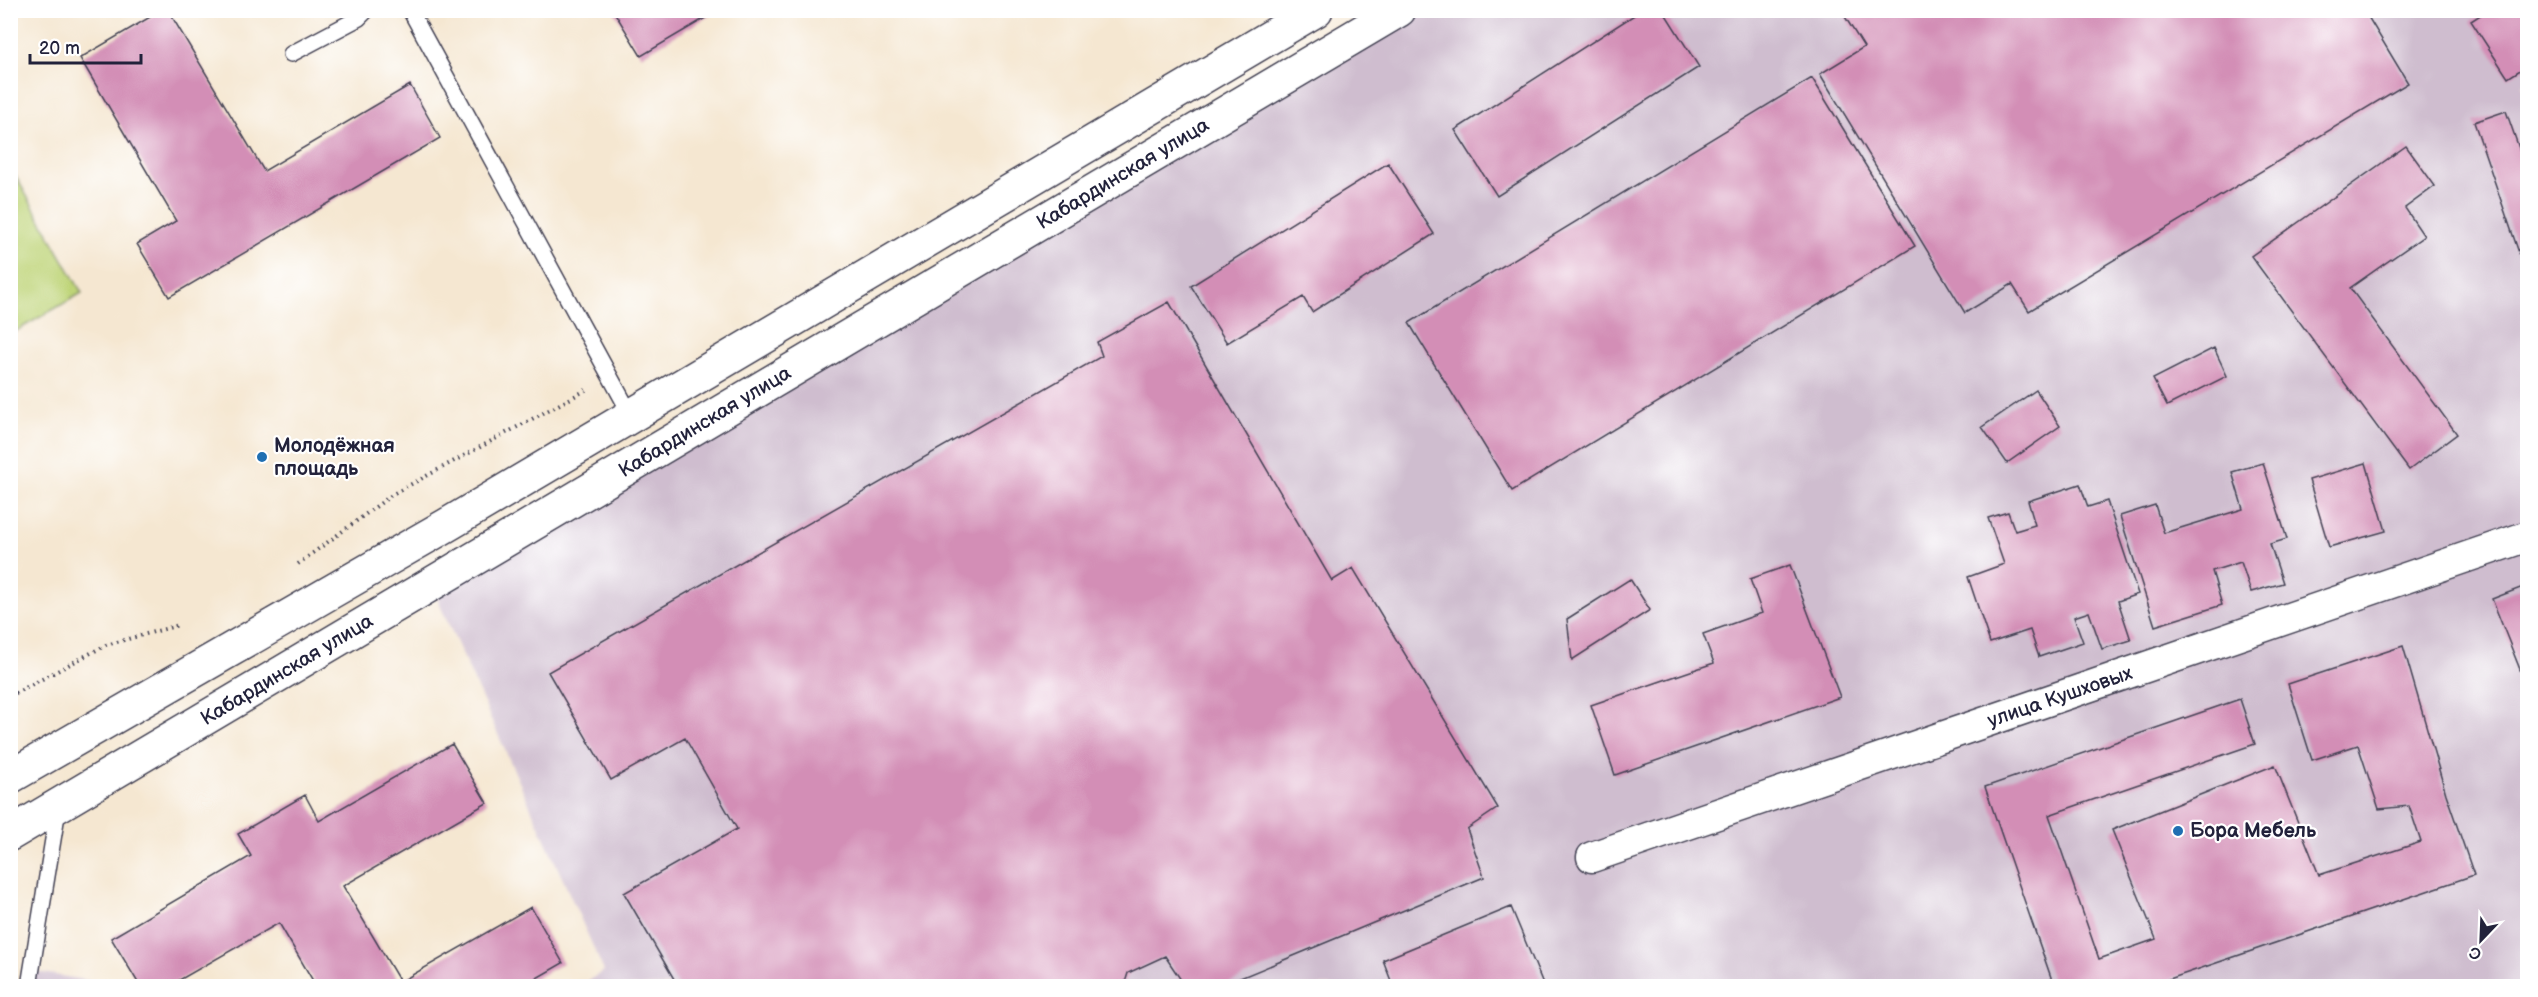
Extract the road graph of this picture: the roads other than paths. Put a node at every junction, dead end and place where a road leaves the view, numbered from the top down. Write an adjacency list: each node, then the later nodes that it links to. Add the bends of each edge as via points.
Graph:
1 (367, 10): 5 (lane)
2 (410, 10): 6 (lane)
3 (1316, 10): 6 (main road)
4 (1399, 10): 9 (main road, Кабардинская улица)
5 (291, 54)
6 (631, 415): 8 (main road)
7 (2528, 536): 11 (street, улица Кушховых)
8 (10, 777)
9 (58, 806): 10 (main road, Кабардинская улица); 12 (lane)
10 (10, 834)
11 (1592, 857)
12 (29, 987)

